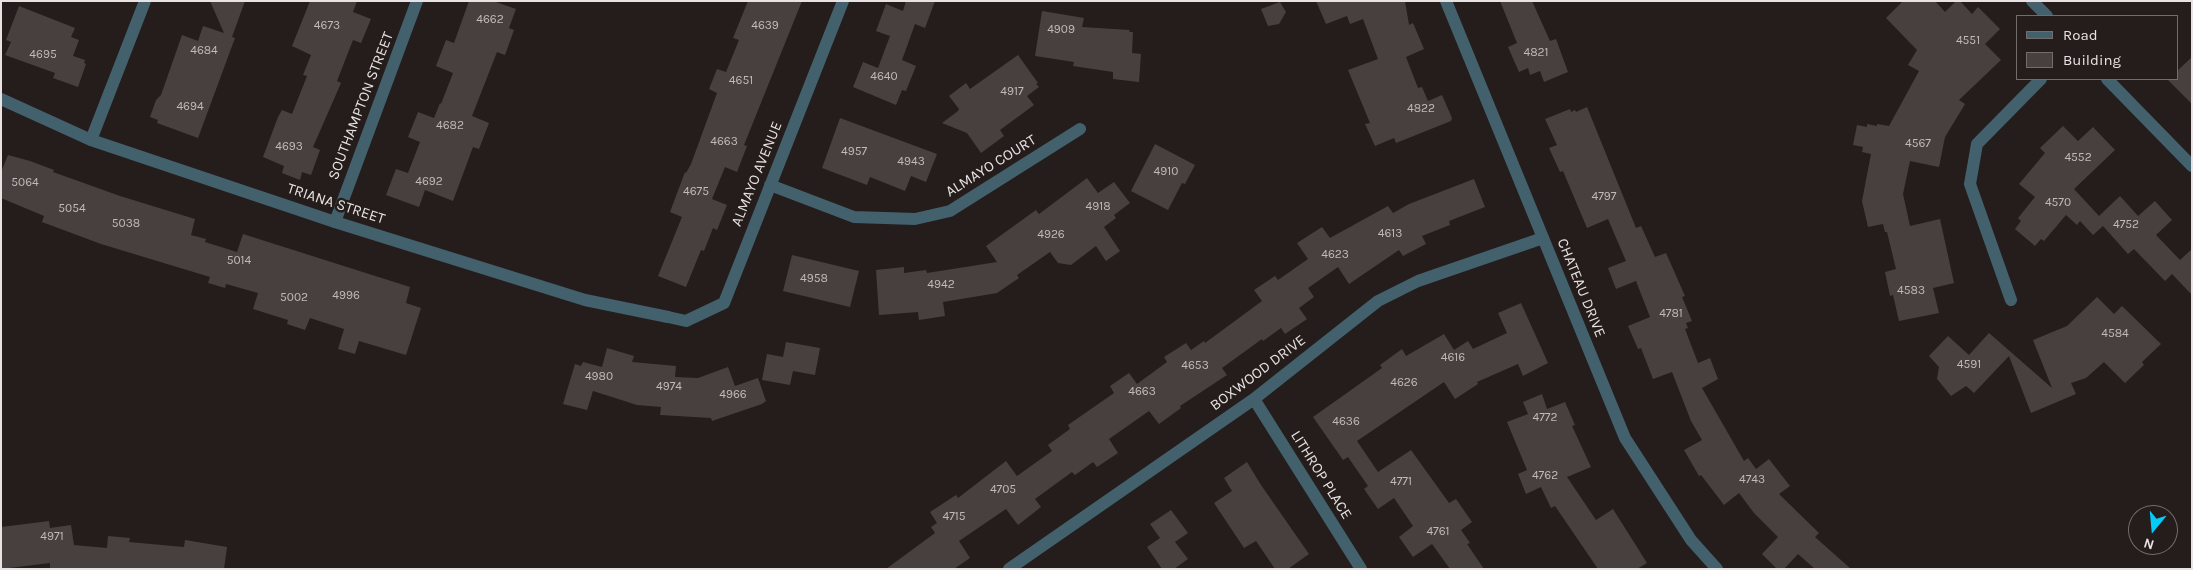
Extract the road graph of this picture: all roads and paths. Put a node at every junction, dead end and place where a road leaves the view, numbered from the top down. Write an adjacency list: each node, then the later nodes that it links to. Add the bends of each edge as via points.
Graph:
1 (145, 1): 11 (street)
2 (417, 1): 14 (street, SOUTHAMPTON STREET)
3 (843, 1): 13 (street, ALMAYO AVENUE)
4 (1446, 1): 15 (street, CHATEAU DRIVE)
5 (2032, 1): 6 (street)
6 (2046, 15)
7 (2040, 80): 16 (street, via 1977,144 1970,184)
8 (2108, 80): 12 (street)
9 (1, 99): 11 (street, TRIANA STREET)
10 (1080, 129): 13 (street, ALMAYO COURT, via 950,211 915,219 854,217)
11 (91, 140): 14 (street, TRIANA STREET)
12 (2192, 166)
13 (770, 185): 17 (street, ALMAYO AVENUE, via 724,303 686,321)
14 (335, 222): 17 (street, TRIANA STREET, via 585,300)
15 (1543, 238): 18 (street, BOXWOOD DRIVE, via 1418,281 1378,301); 21 (street, CHATEAU DRIVE, via 1625,438 1691,540)
16 (2011, 300)
17 (668, 317)
18 (1254, 399): 19 (street, BOXWOOD DRIVE); 20 (street, LITHROP PLACE)
19 (1009, 569)
20 (1361, 569)
21 (1717, 569)

